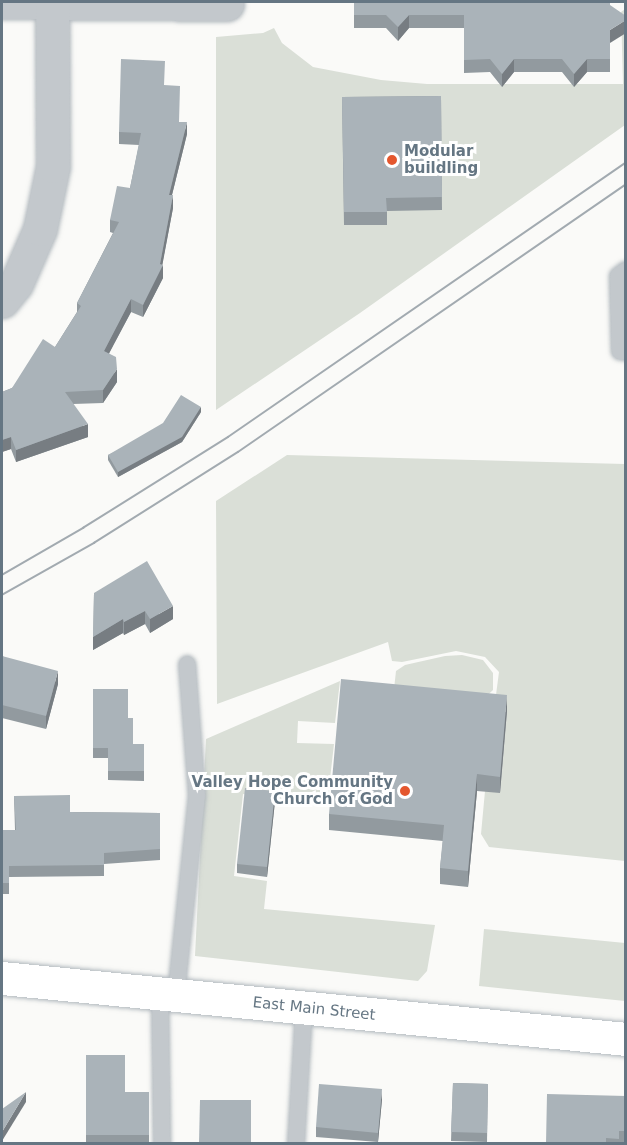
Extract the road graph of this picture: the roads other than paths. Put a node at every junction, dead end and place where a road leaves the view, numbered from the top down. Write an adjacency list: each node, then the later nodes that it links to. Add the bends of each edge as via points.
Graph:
1 (2, 2): 2 (street)
2 (52, 2): 3 (street); 5 (street, via 53,166 40,229 16,284)
3 (232, 3)
4 (626, 270): 6 (lane, via 618,276 620,351)
5 (2, 301)
6 (626, 352)
7 (187, 664): 9 (lane, via 197,796)
8 (2, 978): 9 (main road, East Main Street)
9 (168, 994): 10 (main road, East Main Street); 12 (lane)
10 (304, 1008): 11 (main road, East Main Street); 13 (lane)
11 (626, 1039)
12 (162, 1143)
13 (296, 1143)

